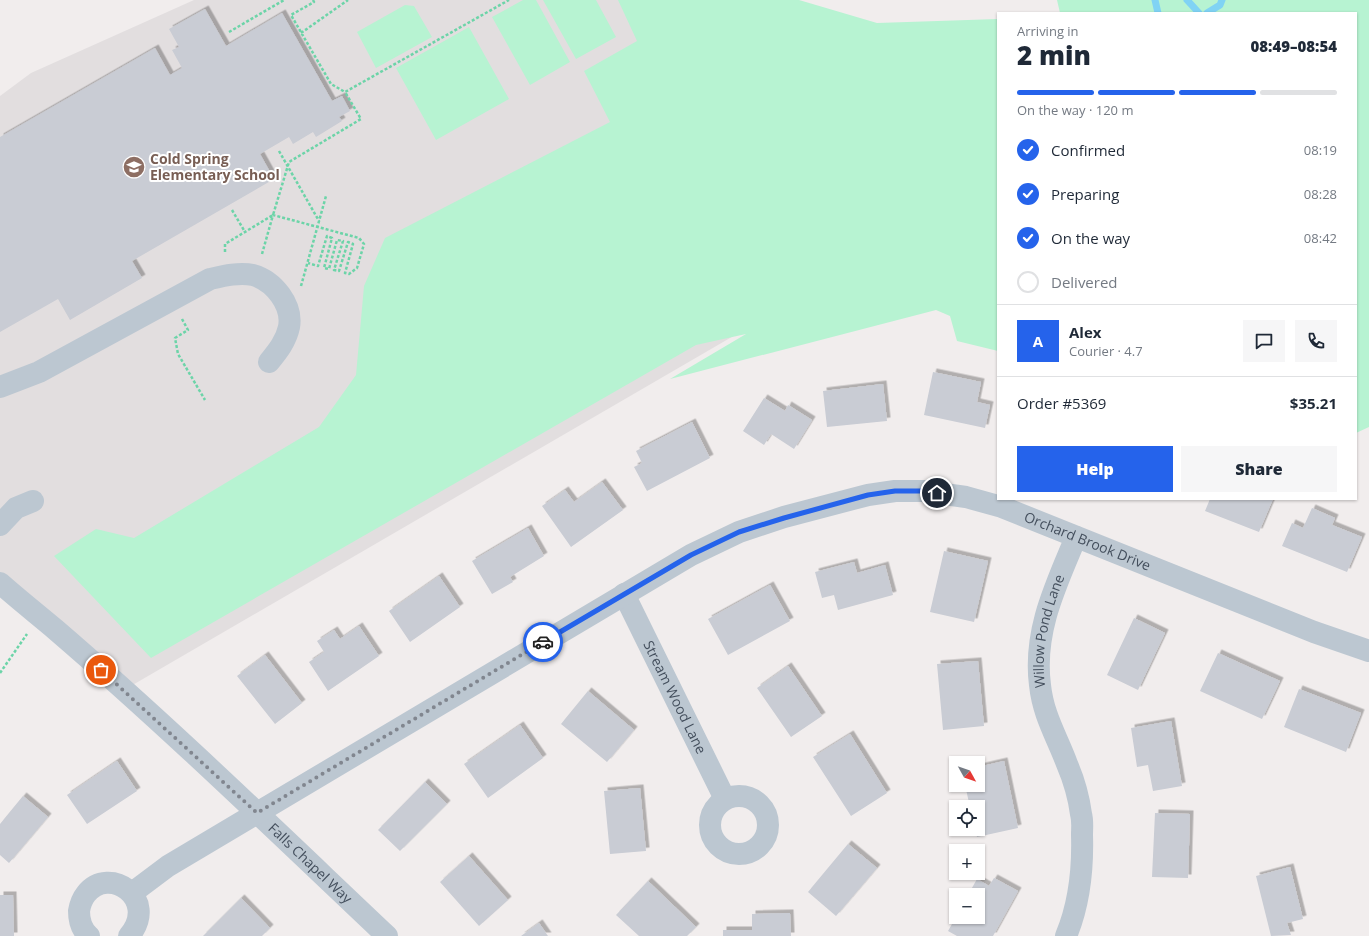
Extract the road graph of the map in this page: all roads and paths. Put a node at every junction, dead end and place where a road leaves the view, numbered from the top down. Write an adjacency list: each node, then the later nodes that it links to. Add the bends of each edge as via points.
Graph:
1 (284, 0): 5 (path)
2 (313, 0): 6 (path, via 314,2 292,15)
3 (348, 0): 6 (path)
4 (509, 0): 7 (path)
5 (229, 32)
6 (302, 33): 7 (path, via 331,84)
7 (346, 92): 9 (path, via 361,119 289,162)
8 (279, 151): 9 (path)
9 (288, 166): 12 (path); 13 (path)
10 (326, 196): 13 (path)
11 (232, 210): 15 (path)
12 (273, 215): 14 (path); 15 (path); 18 (path)
13 (320, 221): 14 (path)
14 (318, 227): 16 (path); 16 (path, via 359,238 364,244 357,268 349,274 345,272 353,244 348,242 339,271 334,270 343,241 337,240 329,269 324,268 332,238 327,236 318,266)
15 (245, 232): 17 (path, via 225,244)
16 (308, 263): 19 (path, via 302,285)
17 (224, 276): 18 (street, via 238,274); 22 (street, via 196,285 46,368)
18 (256, 277): 19 (street, via 268,282)
19 (286, 304): 21 (street, via 289,326 282,346)
20 (175, 338): 23 (path, via 178,354)
21 (270, 362)
22 (0, 387)
23 (205, 400)
24 (33, 501): 25 (street, via 16,508)
25 (0, 525)
26 (1076, 537): 28 (street, Orchard Brook Drive, via 1002,507 966,496 922,491 888,492 860,497 739,532 691,555); 30 (street, Orchard Brook Drive, via 1314,632); 38 (street, Willow Pond Lane, via 1043,622 1039,651 1040,685 1046,715 1068,765 1082,814 1083,856 1077,900)
27 (0, 583): 29 (street, Falls Chapel Way)
28 (624, 594): 32 (street, Stream Wood Lane); 33 (street, Orchard Brook Drive)
29 (40, 617): 31 (path); 33 (street, Falls Chapel Way, via 124,690)
30 (1369, 650)
31 (0, 673)
32 (725, 799)
33 (257, 813): 34 (street, Orchard Brook Drive, via 168,866); 37 (street, Falls Chapel Way)
34 (132, 893): 35 (street, via 124,887 106,883 89,891 83,898 79,916 81,925); 36 (street, via 139,910 135,929)
35 (89, 936)
36 (129, 936)
37 (387, 936)
38 (1066, 936)

